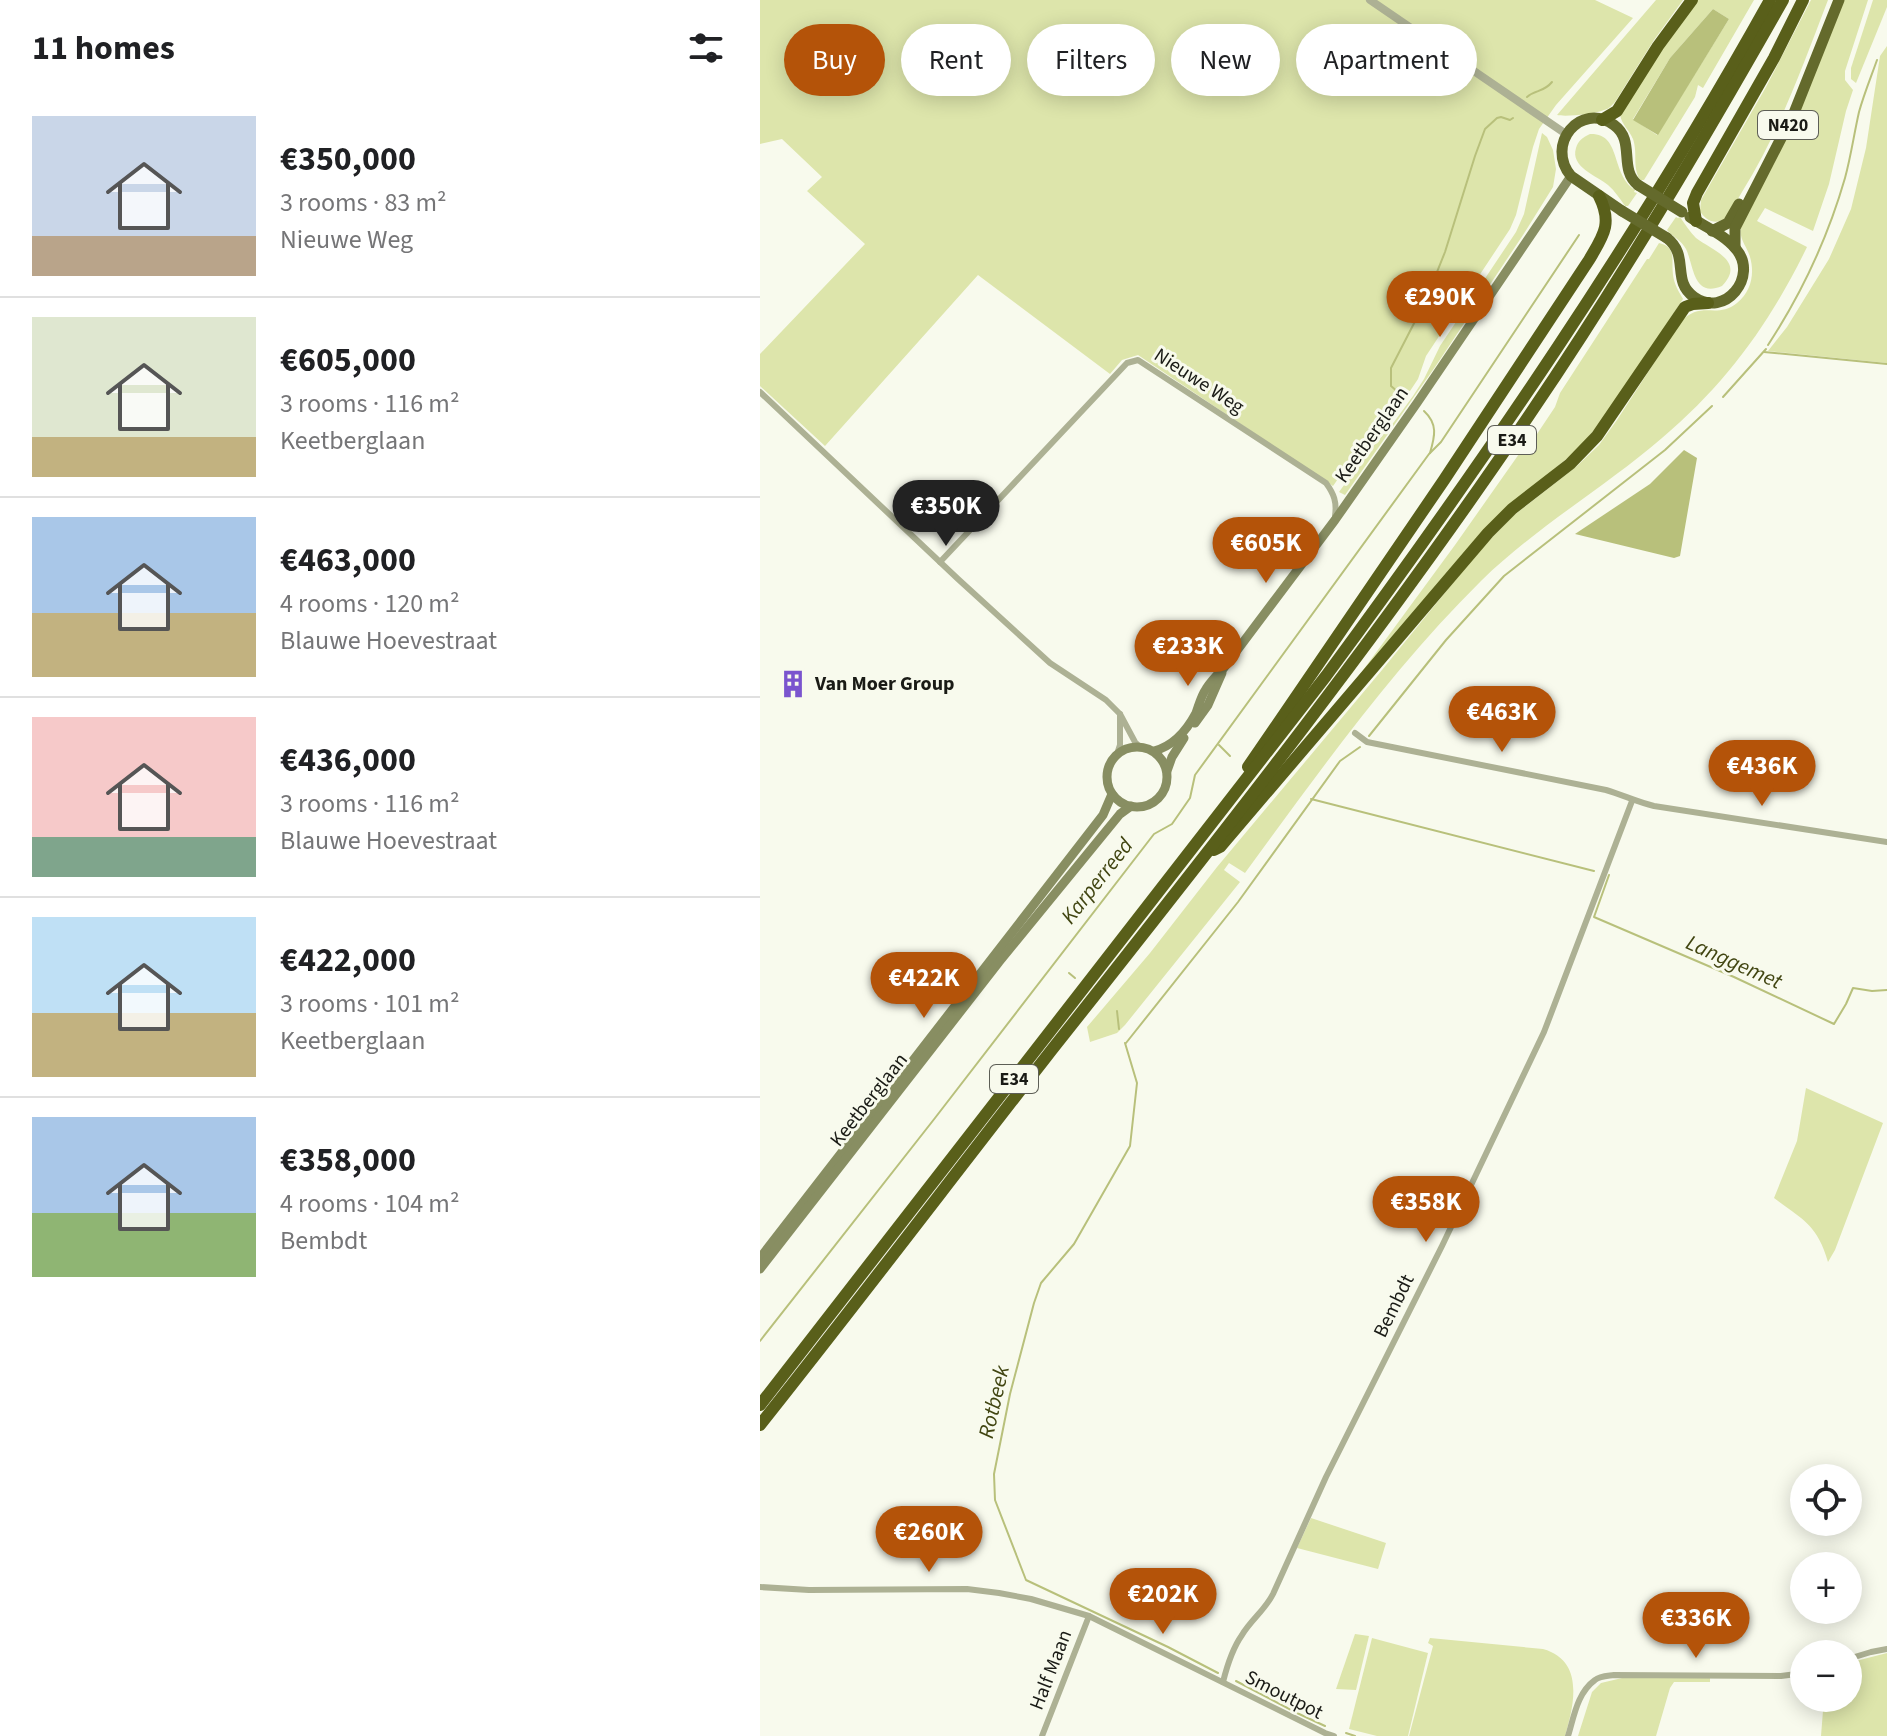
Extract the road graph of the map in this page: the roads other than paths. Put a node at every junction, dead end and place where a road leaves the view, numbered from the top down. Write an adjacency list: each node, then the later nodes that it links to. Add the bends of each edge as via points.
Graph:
1 (1370, 0): 9 (street)
2 (1692, 0): 8 (highway, via 1617,111)
3 (1770, 0): 26 (highway, E34, via 1661,186 1533,386 1405,569)
4 (1783, 0): 31 (highway, E34, via 1709,132 1538,402 1416,577)
5 (1803, 0): 12 (highway, via 1697,193)
6 (1832, 0): 13 (highway, N420, via 1755,178 1728,223)
7 (1839, 0): 14 (highway, N420, via 1794,113 1735,228)
8 (1602, 120): 9 (highway, via 1580,122); 12 (highway, bridge, via 1626,141 1631,179)
9 (1566, 134): 10 (highway, via 1562,162)
10 (1571, 176): 11 (highway); 17 (main road, Keetberglaan)
11 (1599, 196): 15 (highway, bridge, via 1677,247 1684,285); 26 (highway, via 1606,229 1589,260 1249,762)
12 (1696, 221): 13 (highway)
13 (1712, 231): 14 (highway)
14 (1735, 247): 15 (highway, N420, via 1743,260 1743,281 1730,298)
15 (1708, 303): 31 (highway, via 1685,307 1597,436 1488,533 1220,847)
16 (760, 392): 18 (street)
17 (1335, 520): 18 (street, Nieuwe Weg, via 1337,506 1326,483 1138,360 1127,363); 19 (main road, Keetberglaan)
18 (940, 562): 20 (street, via 1050,663)
19 (1223, 669): 23 (main road, Keetberglaan, via 1175,741); 25 (main road, Keetberglaan, via 1208,705)
20 (1120, 714): 22 (street); 24 (street)
21 (1355, 733): 28 (street, via 1367,742 1606,790)
22 (1140, 747): 23 (main road); 24 (main road)
23 (1154, 751): 25 (main road)
24 (1117, 754): 27 (main road, via 1107,775)
25 (1167, 771): 29 (main road, via 1158,799)
26 (1242, 784): 34 (highway, E34)
27 (1112, 794): 29 (main road); 32 (main road, Keetberglaan, via 1103,815)
28 (1632, 801): 30 (street); 41 (street, Bembdt, via 1544,1032 1273,1594 1234,1647)
29 (1131, 806): 33 (main road, Keetberglaan, via 1052,895)
30 (1887, 842)
31 (1204, 855): 35 (highway, E34)
32 (760, 1258)
33 (760, 1269)
34 (760, 1405)
35 (760, 1425)
36 (760, 1587): 37 (street, Smoutpot, via 967,1589 1031,1599)
37 (1089, 1616): 41 (street, Smoutpot); 42 (street, Half Maan)
38 (1887, 1649): 39 (street)
39 (1862, 1655)
40 (1790, 1675): 44 (street, via 1596,1679 1582,1695)
41 (1223, 1682): 43 (street, Smoutpot)
42 (1042, 1736)
43 (1334, 1736)
44 (1568, 1736)

